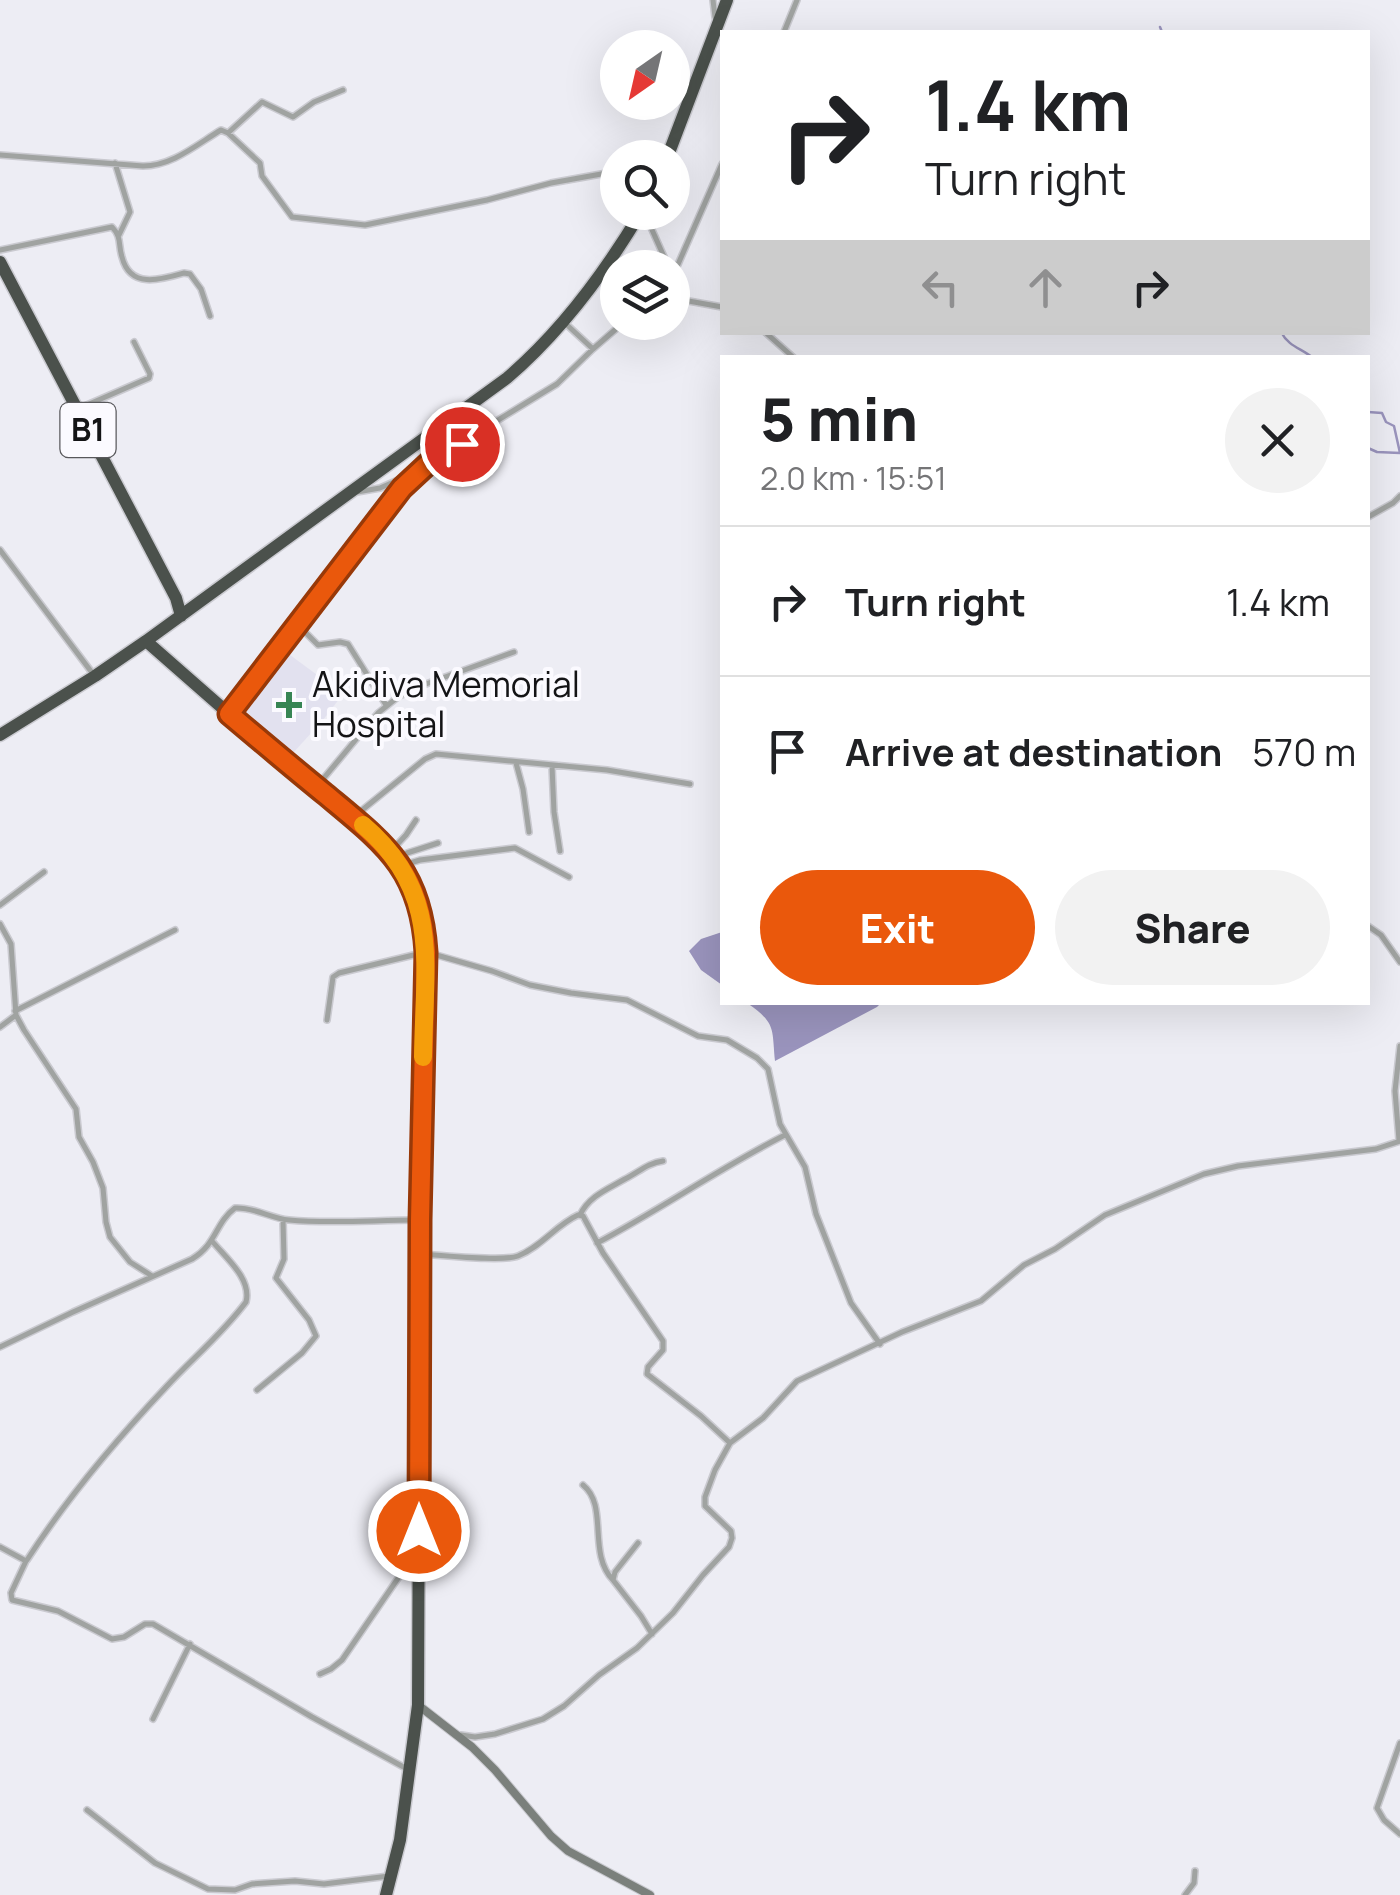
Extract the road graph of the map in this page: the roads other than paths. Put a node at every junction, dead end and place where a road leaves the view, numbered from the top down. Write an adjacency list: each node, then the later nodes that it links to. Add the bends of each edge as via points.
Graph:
1 (714, 0): 4 (street)
2 (727, 0): 4 (highway)
3 (797, 0): 5 (street)
4 (716, 29): 8 (highway)
5 (785, 30)
6 (342, 90): 7 (street, via 293,118 262,102)
7 (228, 133): 10 (street, via 221,130 158,165); 12 (street, via 261,164 262,176 292,217 357,225)
8 (674, 140)
9 (0, 156): 10 (street)
10 (115, 163): 13 (street, via 130,208)
11 (720, 168): 18 (street)
12 (600, 174)
13 (124, 224): 14 (street); 16 (street)
14 (112, 228): 16 (street); 17 (street)
15 (629, 230): 23 (highway)
16 (118, 234): 22 (street, via 134,277 190,274)
17 (0, 250)
18 (683, 250)
19 (0, 262): 30 (highway, B1)
20 (690, 302): 21 (street)
21 (720, 308)
22 (210, 316)
23 (564, 322): 27 (street); 29 (highway)
24 (768, 335): 28 (street)
25 (603, 340): 27 (street)
26 (134, 342): 30 (street, via 150,378)
27 (593, 348): 31 (street, via 558,384)
28 (791, 355)
29 (472, 406): 31 (street); 33 (highway)
30 (77, 410): 37 (highway, B1)
31 (496, 422): 32 (street)
32 (420, 471): 33 (street); 38 (street)
33 (354, 492): 37 (highway)
34 (1400, 496): 35 (street)
35 (1370, 516)
36 (0, 550): 43 (street)
37 (184, 613): 41 (highway)
38 (300, 622): 39 (street); 40 (street)
39 (294, 631): 40 (street); 45 (street)
40 (304, 632): 44 (street, via 318,645 348,644)
41 (146, 642): 43 (highway); 45 (highway)
42 (514, 652): 44 (street)
43 (95, 676): 46 (highway)
44 (386, 705): 50 (street)
45 (229, 714): 50 (highway)
46 (0, 734)
47 (516, 763): 48 (street); 51 (street, via 436,754); 53 (street)
48 (552, 766): 49 (street); 55 (street)
49 (690, 784)
50 (316, 787): 51 (highway)
51 (354, 817): 56 (highway)
52 (416, 820): 56 (street)
53 (529, 832)
54 (438, 843): 56 (street)
55 (560, 851)
56 (396, 859): 58 (street, via 515,848); 63 (highway, via 418,902)
57 (44, 872): 59 (street)
58 (570, 877)
59 (0, 905)
60 (0, 924): 65 (street, via 12,950)
61 (1370, 927): 64 (street)
62 (176, 930): 65 (street)
63 (426, 952): 66 (street, via 333,977); 69 (street, via 571,994 627,1000 701,1037 727,1040 768,1069); 74 (highway)
64 (1400, 962)
65 (16, 1013): 67 (street); 78 (street, via 76,1109 110,1237)
66 (327, 1020)
67 (0, 1027)
68 (1400, 1046): 70 (street)
69 (785, 1135): 76 (street); 79 (street, via 805,1167 851,1303)
70 (1400, 1140): 79 (street, via 1204,1174 1105,1215 980,1301)
71 (663, 1160): 72 (street, via 608,1188)
72 (580, 1214): 76 (street); 77 (street, via 515,1257)
73 (283, 1220): 74 (street); 75 (street, via 236,1208); 81 (street, via 276,1278 316,1336)
74 (420, 1220): 77 (highway)
75 (212, 1241): 78 (street, via 192,1259); 86 (street, via 247,1287 246,1302 151,1402)
76 (597, 1242): 82 (street, via 663,1342 646,1374)
77 (420, 1254): 87 (highway)
78 (152, 1276): 80 (street)
79 (880, 1344): 82 (street, via 798,1381)
80 (0, 1347)
81 (256, 1390)
82 (730, 1443): 89 (street, via 704,1502 731,1530 730,1545)
83 (583, 1485): 88 (street, via 592,1496 602,1564)
84 (638, 1543): 88 (street)
85 (0, 1548): 86 (street)
86 (26, 1561): 90 (street, via 12,1600 64,1614 112,1639 149,1623)
87 (419, 1564): 91 (street, via 404,1570 342,1660); 92 (highway)
88 (613, 1580): 89 (street)
89 (652, 1634): 94 (street, via 550,1716 488,1736)
90 (190, 1644): 93 (street); 96 (street)
91 (320, 1674)
92 (418, 1705): 94 (main road); 96 (highway)
93 (154, 1719)
94 (458, 1734): 102 (main road, via 568,1851)
95 (1400, 1744): 98 (street, via 1377,1808)
96 (410, 1770): 100 (highway)
97 (87, 1810): 100 (street, via 155,1863 208,1889)
98 (1400, 1834)
99 (1195, 1871): 103 (street)
100 (392, 1876): 101 (highway)
101 (386, 1895)
102 (650, 1895)
103 (1185, 1895)

